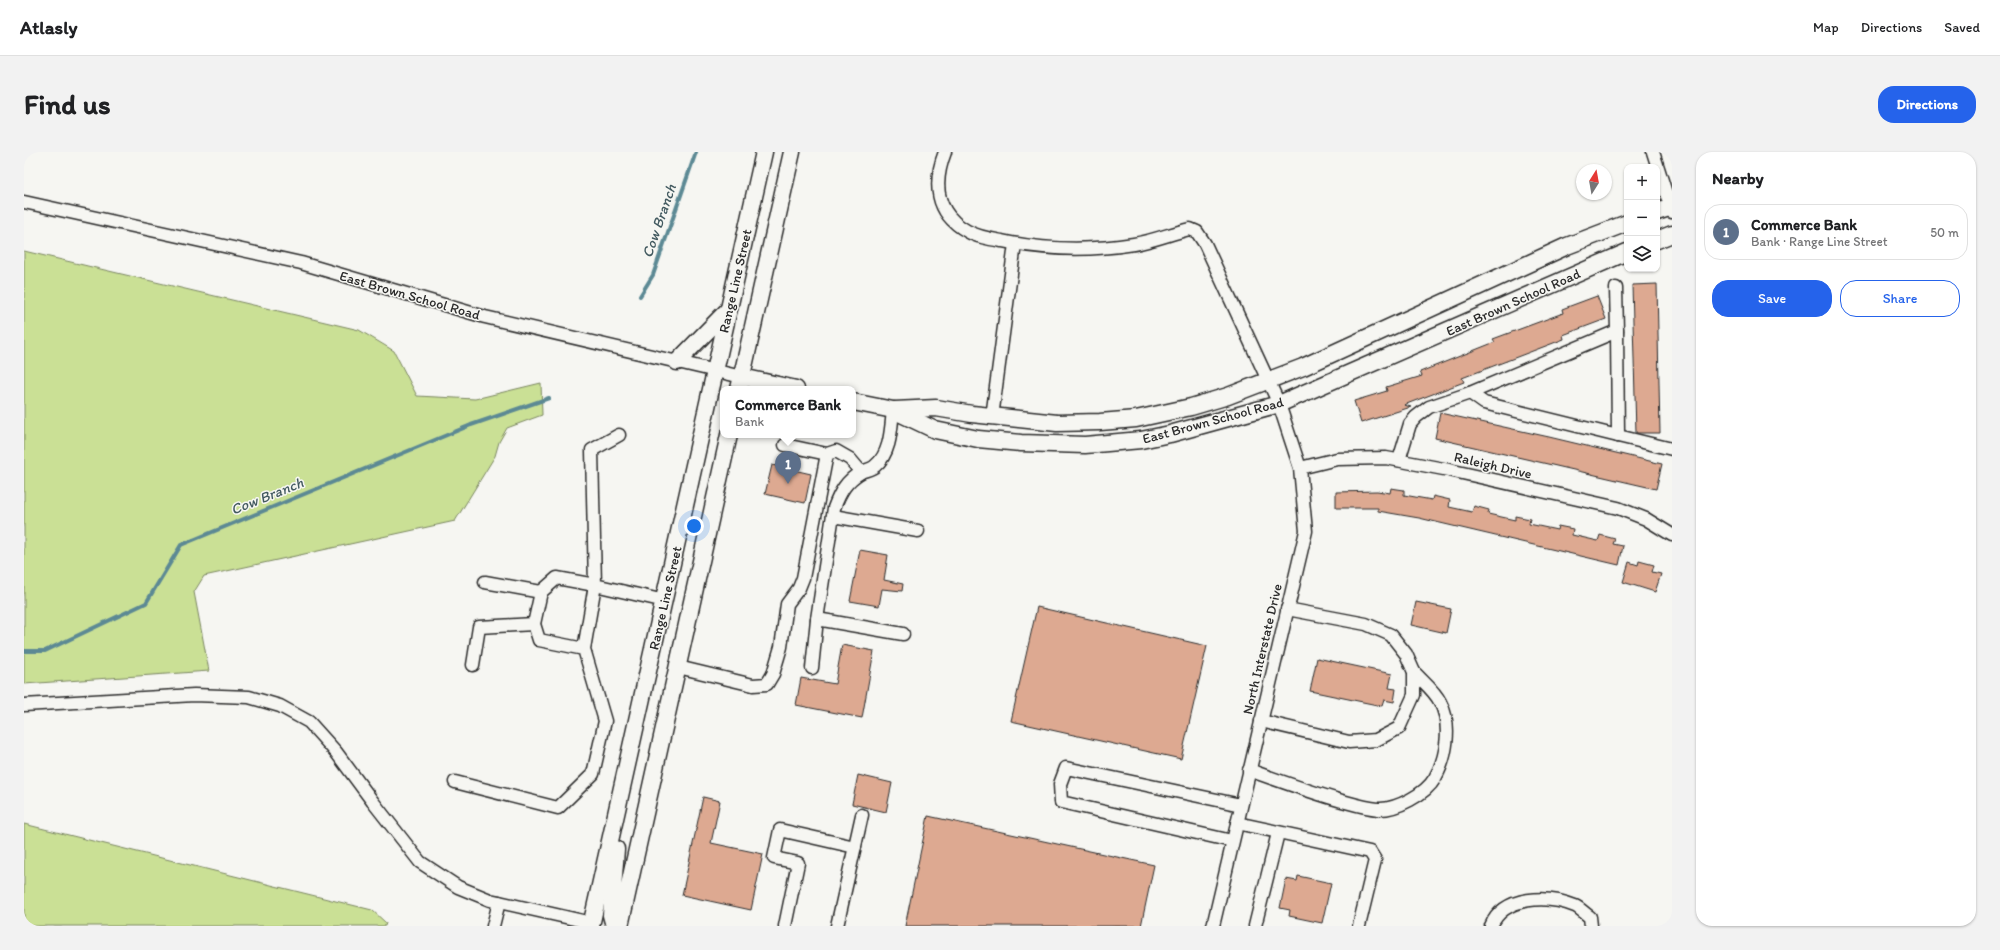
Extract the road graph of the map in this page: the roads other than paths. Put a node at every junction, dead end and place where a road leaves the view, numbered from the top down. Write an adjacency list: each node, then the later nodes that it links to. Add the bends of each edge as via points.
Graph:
1 (764, 152): 13 (main road, Range Line Street)
2 (792, 152): 18 (main road, Range Line Street)
3 (945, 152): 10 (street, North Interstate Drive, via 939,167 937,183 942,204 948,215 967,231)
4 (1654, 152): 6 (street)
5 (24, 202): 15 (street, East Brown School Road, via 301,263 485,317)
6 (1668, 209)
7 (1624, 224): 17 (main road, East Brown School Road, via 1567,246)
8 (1672, 234): 9 (main road)
9 (1660, 239)
10 (1015, 244): 17 (street, North Interstate Drive, via 1058,249 1090,248 1136,244 1190,229 1197,232 1205,244); 24 (street)
11 (1624, 253): 22 (main road, East Brown School Road)
12 (1616, 288): 14 (street)
13 (729, 308): 15 (main road); 16 (main road, Range Line Street)
14 (1617, 331): 20 (street); 26 (street)
15 (677, 362): 16 (street, East Brown School Road)
16 (715, 371): 18 (street, East Brown School Road); 40 (main road, Range Line Street)
17 (1267, 382): 22 (street, North Interstate Drive); 24 (main road, East Brown School Road, via 1191,407 1136,419 1057,423)
18 (741, 383): 19 (main road, East Brown School Road)
19 (765, 386)
20 (1470, 393): 26 (street, via 1484,403); 31 (street, via 1429,407 1416,417 1405,436)
21 (856, 403): 23 (main road, East Brown School Road)
22 (1278, 404): 23 (main road, East Brown School Road, via 1142,440 1085,444 978,439 935,430); 32 (street, North Interstate Drive)
23 (893, 410): 24 (main road, East Brown School Road, via 936,408); 33 (street, via 888,445 882,457 875,466)
24 (992, 417)
25 (619, 435): 38 (street, via 592,450)
26 (1618, 436): 29 (street)
27 (730, 439): 47 (main road, Range Line Street)
28 (785, 445): 30 (street)
29 (1672, 449)
30 (826, 454): 33 (street, via 836,451 850,459); 47 (street, via 803,578 787,604 781,647 773,674 767,684 753,685)
31 (1399, 460): 32 (street, Raleigh Drive, via 1337,459); 36 (street, Raleigh Drive, via 1618,508 1646,519)
32 (1300, 468): 41 (street, North Interstate Drive, via 1306,531)
33 (861, 472): 34 (street, via 849,480 840,491)
34 (833, 516): 35 (street); 42 (street)
35 (918, 531)
36 (1672, 535)
37 (485, 582): 39 (street)
38 (595, 585): 39 (street, via 557,578); 40 (street); 45 (street)
39 (541, 592): 43 (street)
40 (665, 600): 55 (main road, Range Line Street)
41 (1287, 608): 49 (street, via 1366,624 1391,635 1406,654); 51 (street, North Interstate Drive)
42 (817, 620): 44 (street); 48 (street)
43 (534, 624): 45 (street, via 539,640); 46 (street, via 479,627)
44 (903, 634)
45 (584, 649): 53 (street, via 605,721 593,774 558,808)
46 (473, 664)
47 (678, 667): 65 (main road, Range Line Street)
48 (812, 668)
49 (1414, 672): 51 (street, via 1414,695 1399,728 1376,740 1349,742); 52 (street, via 1440,701 1446,720 1446,748 1434,779 1419,794 1402,804 1379,809 1313,793)
50 (24, 705): 61 (street, via 194,695 249,697 280,706 309,722 336,752 420,862 458,887)
51 (1261, 721): 52 (street, North Interstate Drive)
52 (1249, 770): 54 (street, North Interstate Drive)
53 (455, 782)
54 (1241, 805): 57 (street, North Interstate Drive); 59 (street, via 1066,768 1060,784 1061,802)
55 (618, 806): 62 (main road, Range Line Street); 64 (main road, via 611,915)
56 (862, 815): 60 (street)
57 (1237, 823): 58 (street); 59 (street, North Interstate Drive)
58 (1278, 833): 69 (street); 70 (street, via 1370,852 1375,860)
59 (1232, 842): 68 (street, North Interstate Drive)
60 (855, 847): 66 (street, via 780,830 774,858 798,864); 67 (street)
61 (499, 902): 62 (street); 63 (street)
62 (592, 925)
63 (493, 926)
64 (614, 926)
65 (620, 926)
66 (785, 926)
67 (837, 926)
68 (1213, 926)
69 (1255, 926)
70 (1359, 926)
71 (1491, 926): 72 (street, via 1509,905 1530,900 1576,906 1590,918)
72 (1591, 926)

